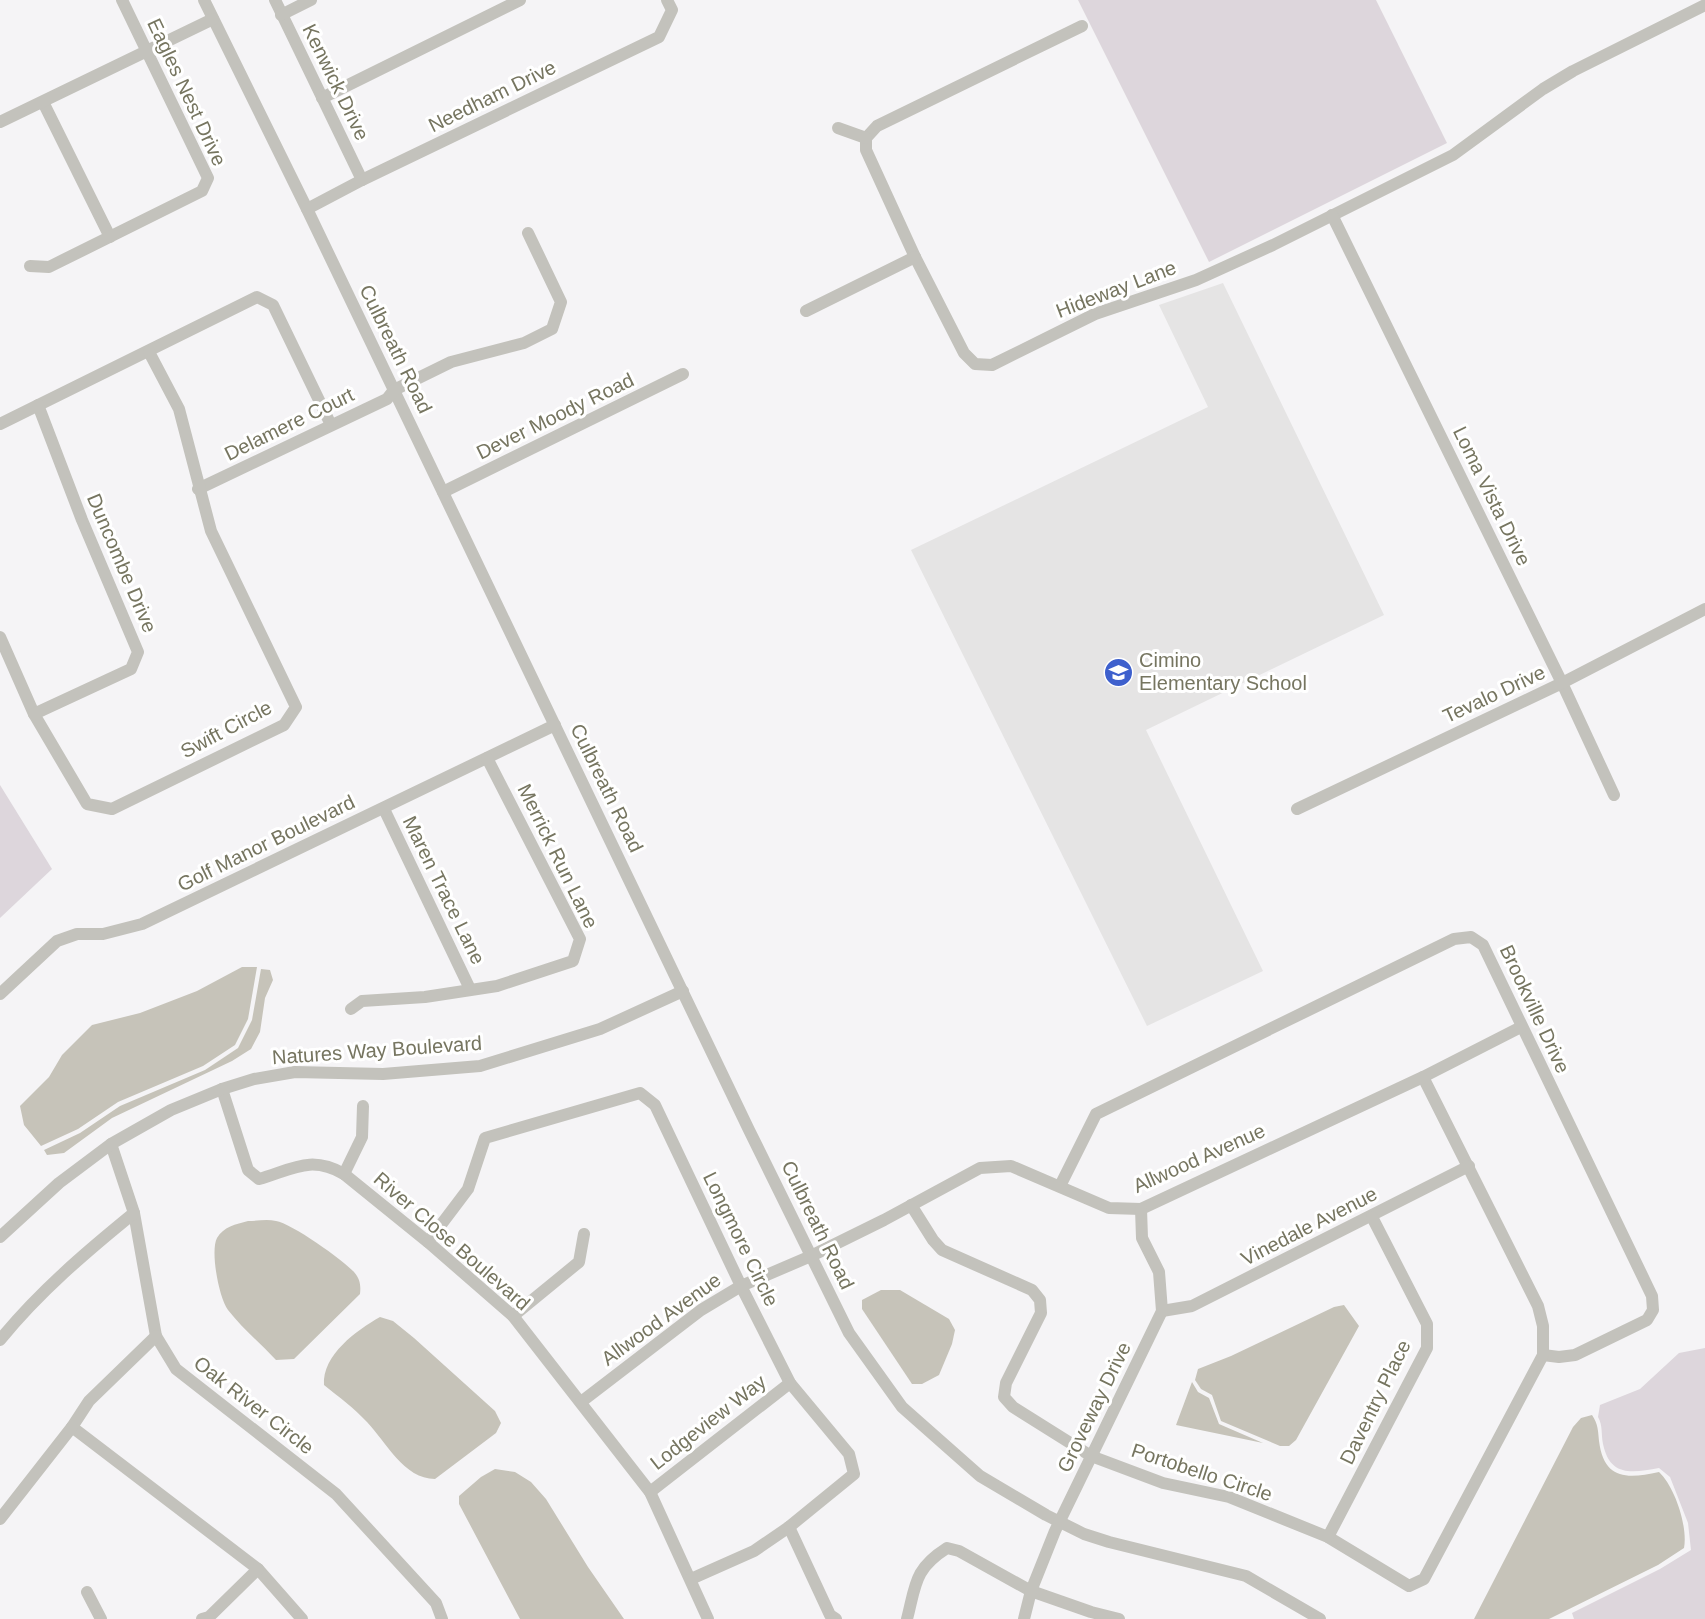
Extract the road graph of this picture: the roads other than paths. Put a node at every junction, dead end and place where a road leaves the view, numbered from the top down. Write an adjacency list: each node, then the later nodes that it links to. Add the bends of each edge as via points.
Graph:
1 (122, 0): 11 (street, Eagles Nest Drive)
2 (204, 0): 9 (street, Culbreath Road)
3 (274, 0): 8 (street, Kenwick Drive)
4 (311, 0): 8 (street)
5 (520, 0): 12 (street)
6 (667, 0): 17 (street, Needham Drive, via 672,10 659,37)
7 (1705, 5): 19 (street, Hideway Lane, via 1573,71 1453,155)
8 (281, 15): 12 (street, Kenwick Drive)
9 (213, 19): 11 (street); 18 (street, Culbreath Road)
10 (1082, 26): 16 (street, via 877,126)
11 (146, 50): 13 (street); 21 (street, Eagles Nest Drive, via 208,178 202,191)
12 (322, 98): 17 (street, Kenwick Drive)
13 (43, 102): 14 (street); 21 (street)
14 (0, 122)
15 (838, 128): 16 (street)
16 (867, 138): 22 (street, Hideway Lane, via 866,150)
17 (363, 180): 18 (street, Needham Drive)
18 (307, 209): 27 (street, Culbreath Road)
19 (1332, 215): 22 (street, Hideway Lane, via 1196,279 1095,314 992,364 975,364 964,353); 35 (street, Loma Vista Drive)
20 (528, 233): 27 (street, Delamere Court, via 561,302 552,329 524,343 451,362)
21 (110, 237): 23 (street, Eagles Nest Drive, via 49,267)
22 (915, 257): 24 (street)
23 (30, 266)
24 (806, 311)
25 (148, 352): 28 (street); 30 (street, via 257,297 273,305); 31 (street, Swift Circle, via 179,409)
26 (683, 374): 32 (street, Dever Moody Road)
27 (394, 390): 30 (street, Delamere Court, via 387,399); 32 (street, Culbreath Road)
28 (38, 405): 29 (street); 36 (street, Duncombe Drive, via 138,652 131,669)
29 (0, 423)
30 (331, 425): 31 (street, Delamere Court)
31 (198, 489): 36 (street, Swift Circle, via 211,531 296,706 284,724 112,809 87,804)
32 (443, 492): 37 (street, Culbreath Road)
33 (1705, 609): 35 (street, Tevalo Drive)
34 (0, 637): 36 (street, Swift Circle)
35 (1562, 683): 39 (street, Loma Vista Drive); 41 (street, Tevalo Drive)
36 (34, 714)
37 (555, 725): 38 (street, Golf Manor Boulevard); 43 (street, Culbreath Road)
38 (487, 758): 40 (street, Golf Manor Boulevard); 42 (street, Merrick Run Lane, via 580,939 573,961 497,986)
39 (1614, 795)
40 (384, 809): 42 (street, Maren Trace Lane); 44 (street, Golf Manor Boulevard, via 142,924 103,934 76,934 57,941)
41 (1297, 809)
42 (470, 989): 45 (street, Merrick Run Lane, via 425,998 362,1001)
43 (683, 991): 48 (street, Natures Way Boulevard, via 600,1029 480,1066 382,1074 295,1072); 61 (street, Culbreath Road)
44 (0, 993)
45 (351, 1009)
46 (1521, 1027): 47 (street, Allwood Avenue); 53 (street, Brookville Drive, via 1483,945 1471,937 1455,939 1096,1114); 67 (street, Brookville Drive, via 1652,1296 1653,1310 1647,1320 1575,1355)
47 (1423, 1077): 51 (street, Portobello Circle); 55 (street, Allwood Avenue)
48 (222, 1089): 50 (street, Natures Way Boulevard, via 171,1110); 52 (street, River Close Boulevard, via 248,1170 259,1179 312,1163)
49 (363, 1106): 52 (street, via 362,1137)
50 (111, 1144): 56 (street, Oak River Circle); 59 (street, Natures Way Boulevard, via 59,1182)
51 (1469, 1166): 57 (street, Vinedale Avenue); 67 (street, Portobello Circle, via 1538,1306)
52 (344, 1174): 60 (street, River Close Boulevard)
53 (1060, 1186): 54 (street, Allwood Avenue, via 1011,1166 980,1168); 55 (street, Allwood Avenue, via 1109,1208)
54 (912, 1205): 61 (street, Allwood Avenue); 71 (street, Portobello Circle, via 942,1250 1032,1290 1040,1300 1041,1313 1005,1383 1004,1397 1013,1407)
55 (1141, 1209): 63 (street, via 1142,1238 1159,1272)
56 (134, 1213): 65 (street, Oak River Circle); 66 (street, via 79,1258)
57 (1372, 1217): 63 (street, Vinedale Avenue, via 1191,1306); 76 (street, Daventry Place, via 1427,1324 1427,1348)
58 (584, 1234): 64 (street, via 579,1262)
59 (0, 1237)
60 (428, 1242): 62 (street, Longmore Circle, via 468,1189 485,1138 640,1093 655,1105); 64 (street, River Close Boulevard)
61 (811, 1256): 62 (street, Allwood Avenue); 74 (street, Culbreath Road, via 849,1334 902,1407 980,1476)
62 (741, 1286): 68 (street, Longmore Circle); 69 (street, Allwood Avenue, via 700,1310)
63 (1162, 1311): 71 (street, Groveway Drive)
64 (513, 1316): 69 (street, River Close Boulevard)
65 (156, 1336): 70 (street, via 89,1401); 84 (street, Oak River Circle, via 176,1369 336,1494 436,1603)
66 (0, 1340)
67 (1543, 1355): 76 (street, Portobello Circle, via 1424,1579 1409,1586)
68 (790, 1383): 72 (street, Lodgeview Way); 75 (street, Longmore Circle, via 849,1454 854,1474)
69 (581, 1402): 72 (street, River Close Boulevard)
70 (72, 1427): 73 (street); 77 (street)
71 (1091, 1456): 74 (street, Groveway Drive); 76 (street, Portobello Circle, via 1163,1483 1229,1497)
72 (650, 1492): 78 (street, River Close Boulevard)
73 (0, 1519)
74 (1060, 1521): 79 (street, Groveway Drive); 90 (street, Culbreath Road, via 1109,1542 1246,1576)
75 (789, 1527): 78 (street, Longmore Circle, via 754,1551); 86 (street, via 830,1615)
76 (1328, 1538)
77 (258, 1569): 82 (street, via 209,1617); 83 (street)
78 (691, 1580): 85 (street, River Close Boulevard)
79 (1031, 1591): 87 (street, via 947,1548 920,1571); 88 (street, Groveway Drive); 89 (street)
80 (87, 1593): 81 (street)
81 (101, 1619)
82 (202, 1619)
83 (302, 1619)
84 (442, 1619)
85 (708, 1619)
86 (836, 1619)
87 (907, 1619)
88 (1024, 1619)
89 (1119, 1619)
90 (1320, 1619)

